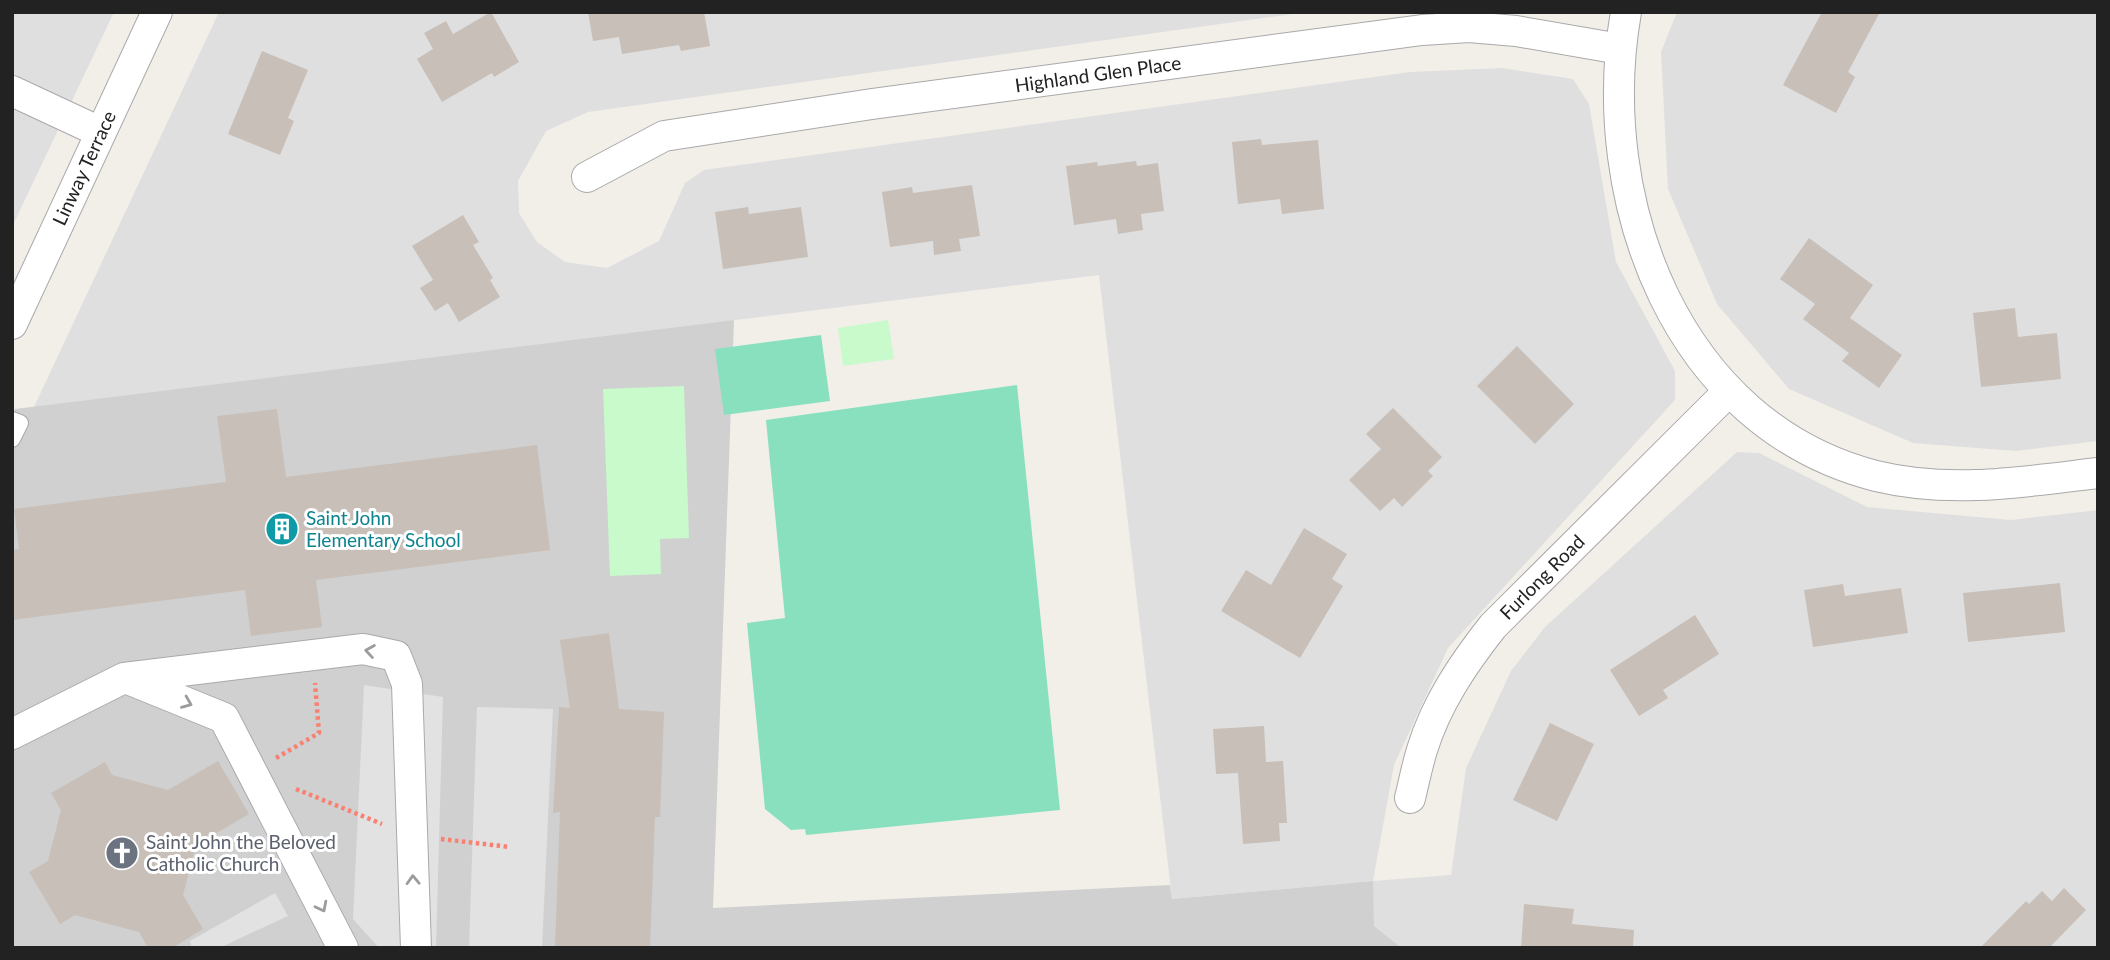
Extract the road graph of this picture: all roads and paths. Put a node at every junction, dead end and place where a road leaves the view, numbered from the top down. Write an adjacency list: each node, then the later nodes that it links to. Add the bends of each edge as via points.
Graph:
1 (157, 12): 5 (street, Linway Terrace)
2 (1626, 12): 3 (street)
3 (1620, 49): 6 (street, Highland Glen Place, via 1516,31 1422,30 664,135); 8 (street, via 1619,106 1626,172 1640,233 1658,287 1683,333)
4 (12, 92): 5 (street)
5 (100, 132): 7 (street, Linway Terrace)
6 (587, 177)
7 (12, 324)
8 (1729, 391): 11 (street, via 1785,437 1876,476 1929,485 1982,486); 17 (street, Furlong Road, via 1493,626 1441,703)
9 (12, 420): 10 (lane, via 20,423)
10 (12, 439)
11 (2098, 473)
12 (124, 678): 14 (street); 18 (street, one-way to 12, via 407,684 396,656 363,649); 20 (street, one-way to 20, via 224,718)
13 (315, 682): 15 (path, via 319,733)
14 (12, 734)
15 (265, 765)
16 (286, 785): 18 (path)
17 (1410, 798)
18 (412, 836): 19 (path); 21 (street, one-way to 18)
19 (510, 847)
20 (343, 948)
21 (415, 948)

